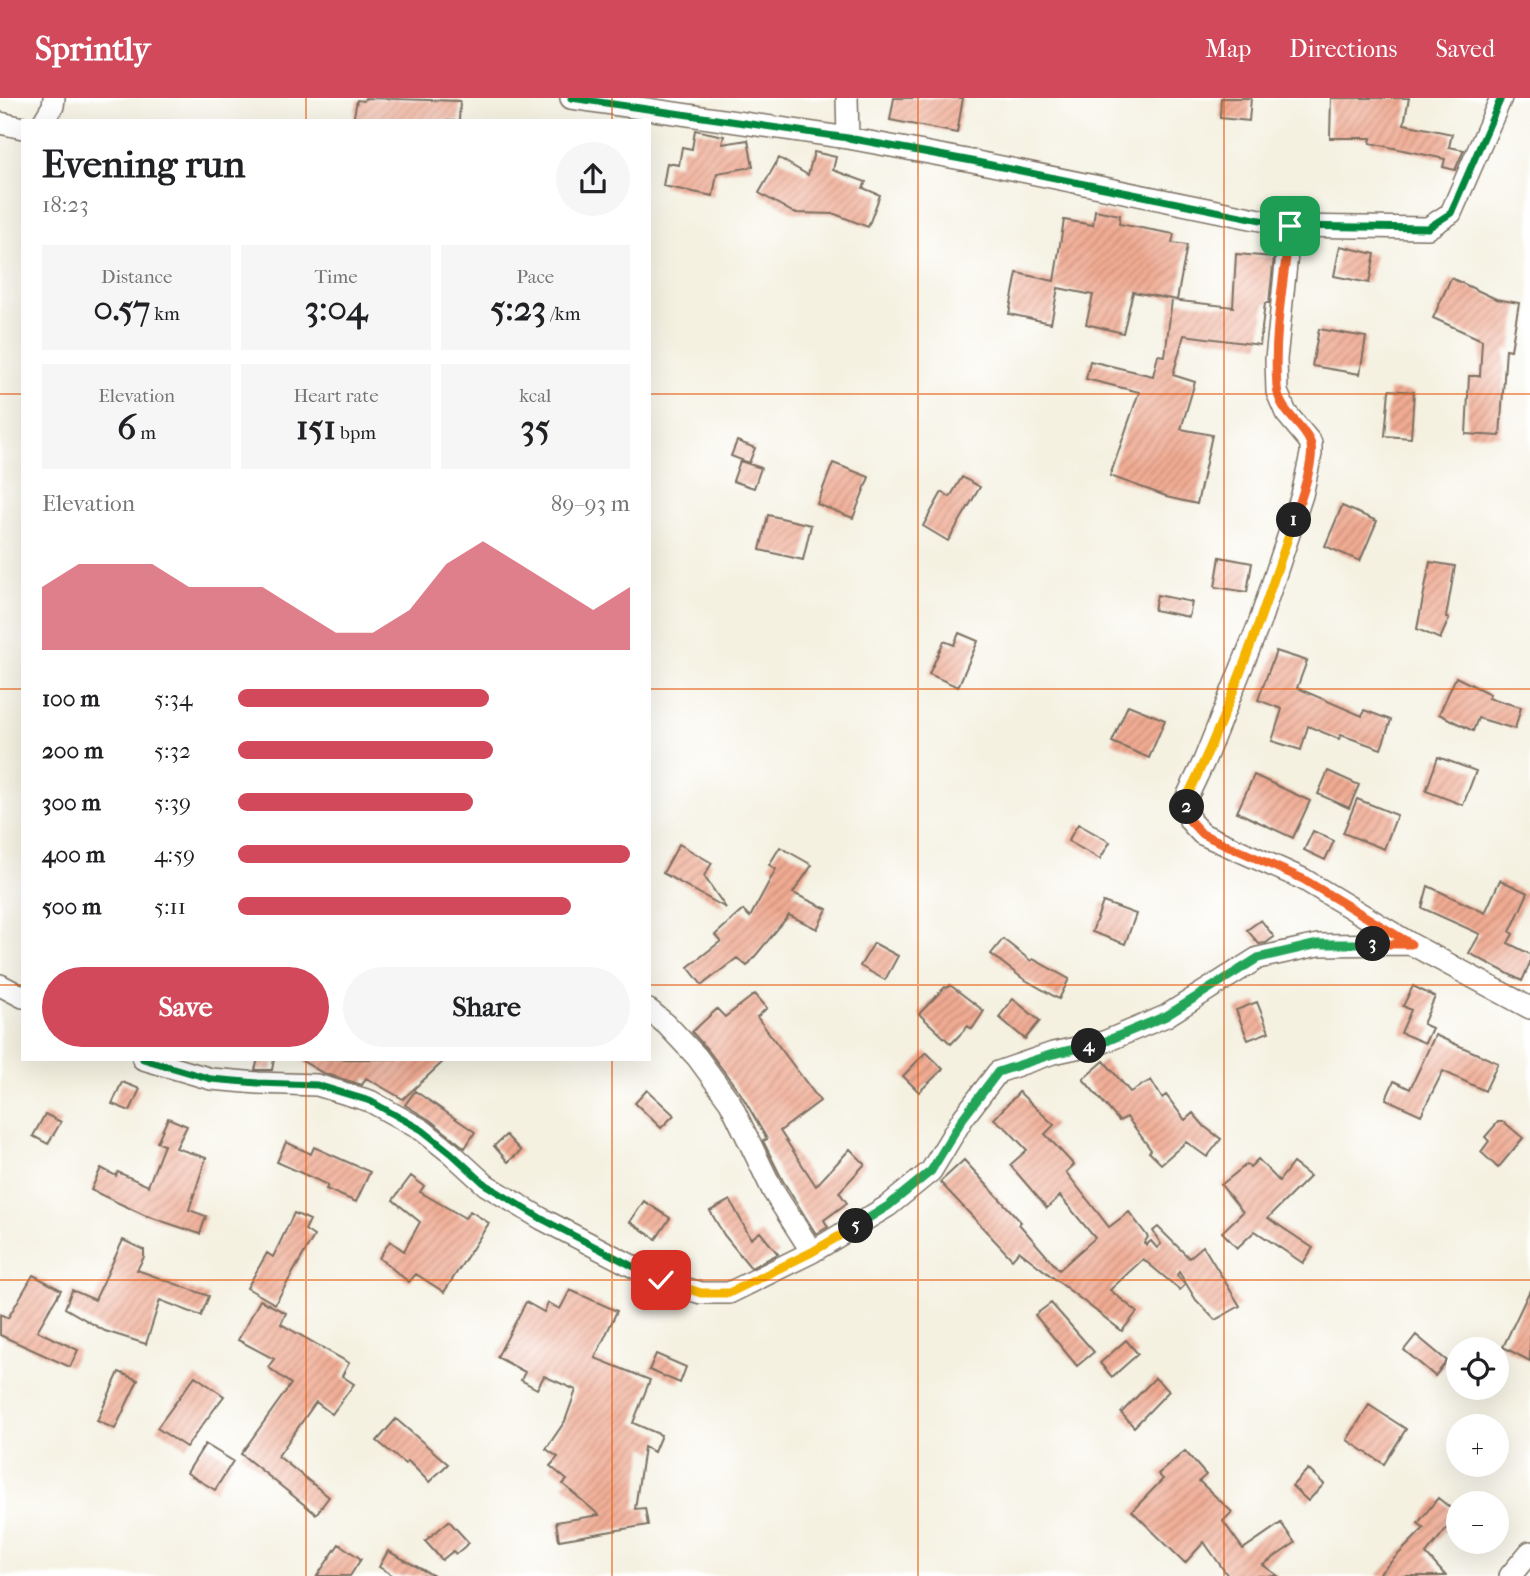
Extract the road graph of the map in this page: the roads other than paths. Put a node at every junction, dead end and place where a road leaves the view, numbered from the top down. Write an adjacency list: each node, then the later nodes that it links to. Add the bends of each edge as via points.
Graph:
1 (54, 98): 5 (street)
2 (571, 98): 8 (street)
3 (847, 98): 8 (street)
4 (1501, 98): 9 (street, via 1451,212 1428,228)
5 (45, 119)
6 (0, 123): 7 (street)
7 (21, 128)
8 (848, 138): 9 (street)
9 (1290, 226): 10 (street, via 1276,359 1277,392 1286,413 1311,443 1311,454 1259,624 1185,801 1190,821 1202,834 1303,879)
10 (1411, 944): 13 (street); 16 (street, via 1318,944 1258,958 1166,1016 1104,1042 998,1072 931,1171 888,1206)
11 (0, 985): 12 (street)
12 (21, 996)
13 (1530, 1008)
14 (651, 1012): 16 (street, via 698,1056 730,1102 773,1191)
15 (150, 1061): 16 (street, via 211,1079 317,1085 370,1101 422,1130 485,1185 542,1219 661,1280 701,1293 729,1293)
16 (812, 1252)
17 (1530, 1552): 18 (street)
18 (1510, 1576)

